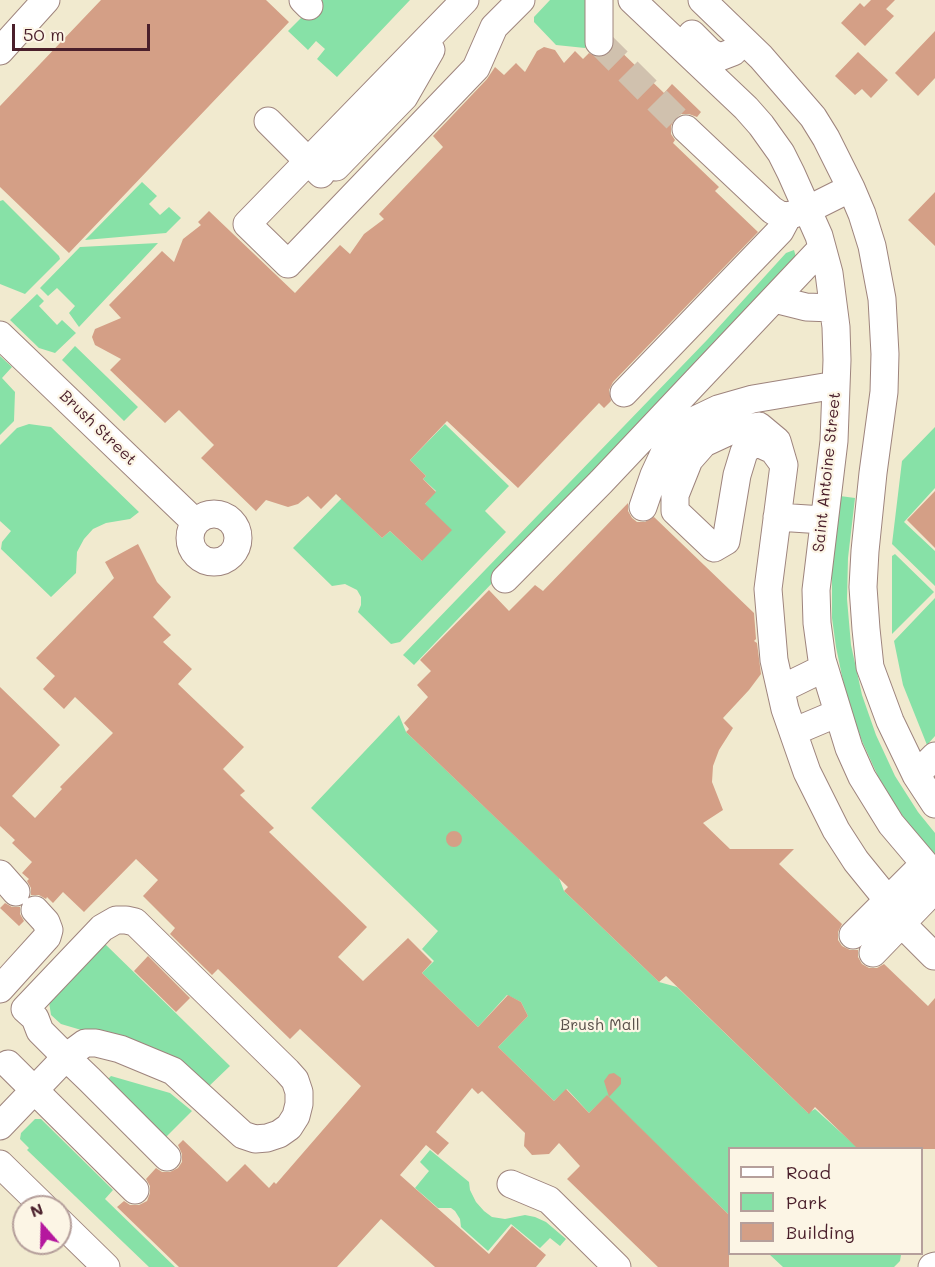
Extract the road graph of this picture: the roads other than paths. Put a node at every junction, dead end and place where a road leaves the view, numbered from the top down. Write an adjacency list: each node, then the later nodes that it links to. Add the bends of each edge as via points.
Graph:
1 (46, 0): 11 (street)
2 (520, 0): 8 (street)
3 (599, 0): 10 (street)
4 (632, 0): 17 (street, Saint Antoine Street, via 760,125 781,153)
5 (656, 0): 9 (street, via 720,57 733,52)
6 (702, 0): 9 (street)
7 (461, 4): 8 (street); 14 (street); 15 (street, via 404,97)
8 (494, 27): 15 (street, via 476,68)
9 (743, 40): 16 (street, via 813,117)
10 (599, 42)
11 (0, 51)
12 (268, 121): 14 (street)
13 (686, 129): 17 (street, via 772,210)
14 (308, 161): 15 (street); 15 (street, via 247,224 288,264)
15 (343, 181)
16 (851, 188): 17 (street); 28 (street, via 872,246 882,299 884,392)
17 (798, 213): 18 (street, Saint Antoine Street); 23 (street)
18 (822, 248): 19 (street); 20 (street, Saint Antoine Street)
19 (774, 299): 20 (street, via 806,308); 33 (street)
20 (833, 308): 22 (street, Saint Antoine Street)
21 (0, 334): 32 (street, Brush Street)
22 (836, 385): 27 (street, Saint Antoine Street); 29 (street, via 753,399 695,420 667,447)
23 (624, 393)
24 (723, 435): 25 (street); 25 (street, via 704,443 689,460 675,495 675,511 714,548 726,541); 26 (street, via 759,426 777,441)
25 (741, 463): 26 (street, via 744,452 751,445 760,444 773,450)
26 (784, 465): 30 (street)
27 (831, 465): 28 (street); 31 (street, Saint Antoine Street)
28 (873, 473): 39 (street, via 864,587 870,667)
29 (644, 507)
30 (777, 516): 31 (street); 35 (street, via 768,589 774,660)
31 (824, 520): 34 (street, Saint Antoine Street, via 816,590)
32 (195, 522)
33 (505, 579)
34 (824, 668): 35 (street); 36 (street, Saint Antoine Street)
35 (781, 689): 37 (street)
36 (838, 713): 37 (street); 41 (street, Saint Antoine Street, via 862,777 891,824)
37 (793, 732): 43 (street, via 807,772 836,830)
38 (935, 756): 39 (street)
39 (916, 775): 40 (street)
40 (935, 804)
41 (931, 876): 43 (street)
42 (17, 892): 47 (street, via 49,930)
43 (896, 910): 44 (street); 45 (street); 46 (street, via 908,930)
44 (853, 935)
45 (873, 954)
46 (934, 956)
47 (0, 988)
48 (40, 1031): 49 (street); 49 (street, via 25,1009 102,928 116,920 135,922 287,1071 295,1080 299,1104 296,1116 279,1134 255,1139 233,1128 188,1084 156,1063 96,1043 85,1043); 50 (street)
49 (66, 1057): 51 (street); 53 (street)
50 (4, 1068): 51 (street)
51 (33, 1090): 52 (street); 56 (street)
52 (0, 1126)
53 (167, 1157)
54 (0, 1164): 57 (street)
55 (511, 1184): 60 (street, via 549,1200)
56 (135, 1190)
57 (32, 1195)
58 (72, 1234): 59 (street)
59 (106, 1267)
60 (617, 1267)

